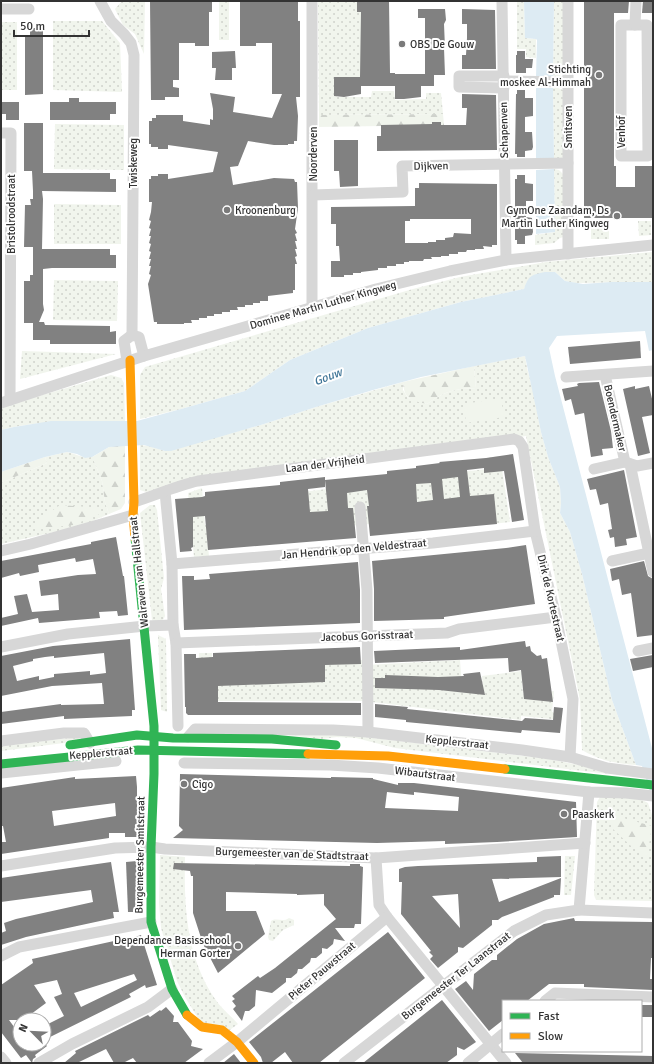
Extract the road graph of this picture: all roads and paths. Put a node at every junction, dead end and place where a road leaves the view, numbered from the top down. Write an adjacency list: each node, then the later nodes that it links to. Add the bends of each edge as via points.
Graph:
1 (100, 1): 19 (street, Twiskeweg, via 111,21 130,43 134,55)
2 (312, 1): 14 (street, Noorderven)
3 (502, 1): 9 (street, Schapenven)
4 (568, 1): 10 (street, Smitsven)
5 (636, 1): 8 (street)
6 (1, 9): 7 (street)
7 (29, 9)
8 (635, 25): 8 (street, Venhof, via 621,26 621,156 648,156 647,25)
9 (504, 82): 10 (street); 13 (street, Schapenven)
10 (568, 82): 12 (street, Smitsven)
11 (1, 133): 25 (street, Bristolroodstraat, via 11,133)
12 (568, 163): 13 (street); 16 (street, Smitsven)
13 (505, 164): 14 (street, Dijkven, via 402,166 403,192); 17 (street, Schapenven)
14 (313, 195): 18 (street, Noorderven)
15 (653, 245): 16 (street, Dominee Martin Luther Kingweg)
16 (568, 254): 17 (street, Dominee Martin Luther Kingweg)
17 (506, 260): 18 (street, Dominee Martin Luther Kingweg, via 376,289)
18 (312, 308): 20 (street, Dominee Martin Luther Kingweg)
19 (132, 335): 20 (street, via 139,337); 21 (street, via 124,341)
20 (144, 356): 21 (street, Dominee Martin Luther Kingweg)
21 (128, 360): 25 (street, Dominee Martin Luther Kingweg); 31 (main road, Walraven van Hallstraat, via 132,402)
22 (653, 371): 23 (street, Boendermaker)
23 (605, 375): 24 (street, Boendermaker); 28 (street, Boendermaker)
24 (566, 377)
25 (6, 401)
26 (519, 441): 30 (street, Laan der Vrijheid, via 514,439 198,481); 34 (street, Dirk de Kortestraat, via 523,447)
27 (653, 462): 28 (street, Boendermaker, via 637,466)
28 (628, 463): 29 (street, Boendermaker); 35 (street, Boendermaker)
29 (594, 469)
30 (165, 492): 31 (street, Laan der Vrijheid); 40 (street)
31 (134, 502): 33 (main road, Walraven van Hallstraat)
32 (360, 507): 36 (street)
33 (132, 515): 37 (street); 44 (main road, Walraven van Hallstraat)
34 (535, 530): 36 (street, Jan Hendrik op den Veldestraat, via 433,543); 42 (street, Dirk de Kortestraat)
35 (648, 530): 38 (street, Boendermaker)
36 (364, 548): 40 (street, Jan Hendrik op den Veldestraat); 45 (street)
37 (1, 551)
38 (649, 553): 39 (street); 41 (street, Boendermaker)
39 (612, 561)
40 (172, 564): 43 (street)
41 (653, 572)
42 (556, 616): 45 (street, Jacobus Gorisstraat, via 459,629 447,633); 62 (street, Dirk de Kortestraat, via 574,699)
43 (173, 625): 44 (street); 46 (street)
44 (145, 626): 47 (street, via 68,634); 53 (main road, Walraven van Hallstraat)
45 (367, 637): 46 (street, Jacobus Gorisstraat); 51 (street)
46 (176, 643): 50 (street)
47 (1, 647)
48 (653, 648): 49 (street)
49 (638, 652)
50 (178, 726)
51 (368, 732): 52 (street, Kepplerstraat, via 333,730); 62 (street, Kepplerstraat)
52 (274, 735): 54 (street, Kepplerstraat, via 196,729); 60 (main road, Wibautstraat, via 360,748)
53 (154, 736): 54 (main road); 56 (main road, Kepplerstraat, via 136,735); 58 (main road, Walraven van Hallstraat)
54 (188, 738)
55 (1, 741): 56 (street, Kepplerstraat, via 84,732)
56 (90, 743): 57 (main road, Kepplerstraat)
57 (60, 746)
58 (154, 750): 59 (main road, Wibautstraat); 61 (main road, Kepplerstraat); 74 (main road, Burgemeester Smitstraat)
59 (189, 752): 60 (main road, Wibautstraat); 65 (street)
60 (388, 756): 70 (main road, Kepplerstraat)
61 (48, 758): 66 (main road, Kepplerstraat); 67 (street)
62 (570, 758): 69 (street, Kepplerstraat, via 607,768)
63 (116, 761): 67 (street, Kepplerstraat)
64 (184, 763): 65 (street, Wibautstraat)
65 (196, 763): 71 (street, Wibautstraat, via 378,768)
66 (1, 764)
67 (38, 768): 68 (street, Kepplerstraat)
68 (1, 773)
69 (653, 774)
70 (653, 785)
71 (589, 792): 72 (street, Wibautstraat); 73 (street)
72 (648, 796)
73 (585, 843): 75 (street, Burgemeester van de Stadtstraat); 77 (street)
74 (151, 847): 75 (street, Burgemeester van de Stadtstraat); 76 (street, Burgemeester van de Stadtstraat, via 115,848); 80 (main road, Burgemeester Smitstraat)
75 (376, 858): 79 (street, via 379,905)
76 (1, 866)
77 (579, 910): 78 (street, Burgemeester Ter Laanstraat); 82 (street, Burgemeester Ter Laanstraat, via 546,915 514,931)
78 (653, 913)
79 (387, 917): 82 (street); 87 (street, Pieter Pauwstraat)
80 (151, 922): 81 (street, via 19,947); 83 (main road, Burgemeester Smitstraat)
81 (1, 956)
82 (443, 986): 88 (street); 94 (street, Burgemeester Ter Laanstraat)
83 (172, 989): 87 (main road, Burgemeester Smitstraat, via 188,1017 202,1027 222,1030); 91 (street, via 148,1007)
84 (653, 998): 85 (street, via 555,993)
85 (546, 1000)
86 (502, 1035): 88 (street)
87 (237, 1042): 92 (street, Pieter Pauwstraat); 93 (main road, Burgemeester Smitstraat)
88 (490, 1043): 95 (street); 96 (street)
89 (1, 1057): 90 (street)
90 (6, 1063)
91 (39, 1063)
92 (209, 1063)
93 (254, 1063)
94 (344, 1063)
95 (468, 1063)
96 (506, 1063)

